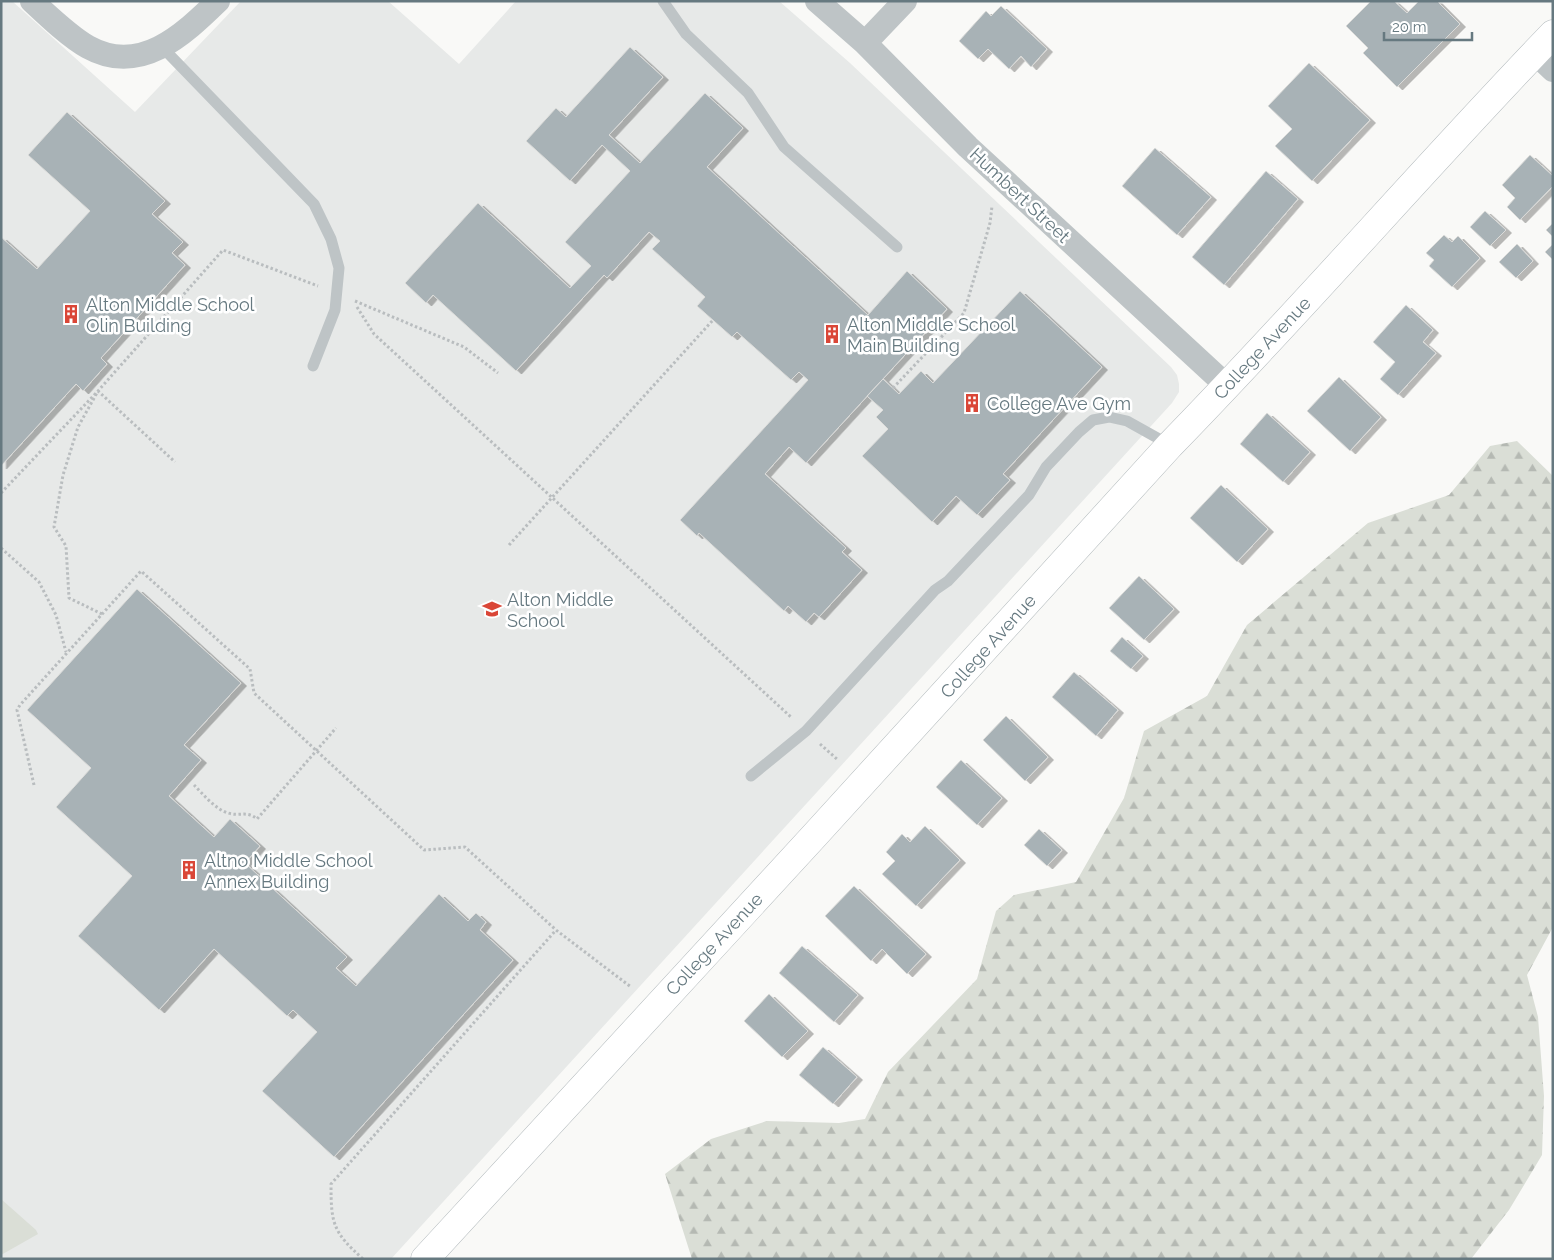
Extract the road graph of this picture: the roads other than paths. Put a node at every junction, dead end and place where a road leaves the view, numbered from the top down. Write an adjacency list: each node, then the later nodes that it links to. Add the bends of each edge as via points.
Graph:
1 (32, 1): 7 (street, via 88,47 103,53 134,56)
2 (218, 1): 7 (street, via 190,28)
3 (663, 1): 9 (lane, via 686,34 748,93 784,147)
4 (817, 1): 6 (street, Humbert Street)
5 (905, 1): 6 (street)
6 (866, 43): 11 (street, Humbert Street, via 996,174)
7 (162, 47): 10 (lane, via 314,204 331,239 339,268 335,310)
8 (1547, 53): 11 (main road, College Avenue, via 1460,131)
9 (897, 247)
10 (313, 366)
11 (1227, 386): 12 (main road, College Avenue)
12 (1170, 445): 13 (lane, via 1127,421 1109,417 1093,420 1046,467 1028,495 948,581 935,590 806,731); 14 (main road, College Avenue)
13 (751, 776)
14 (425, 1259)

